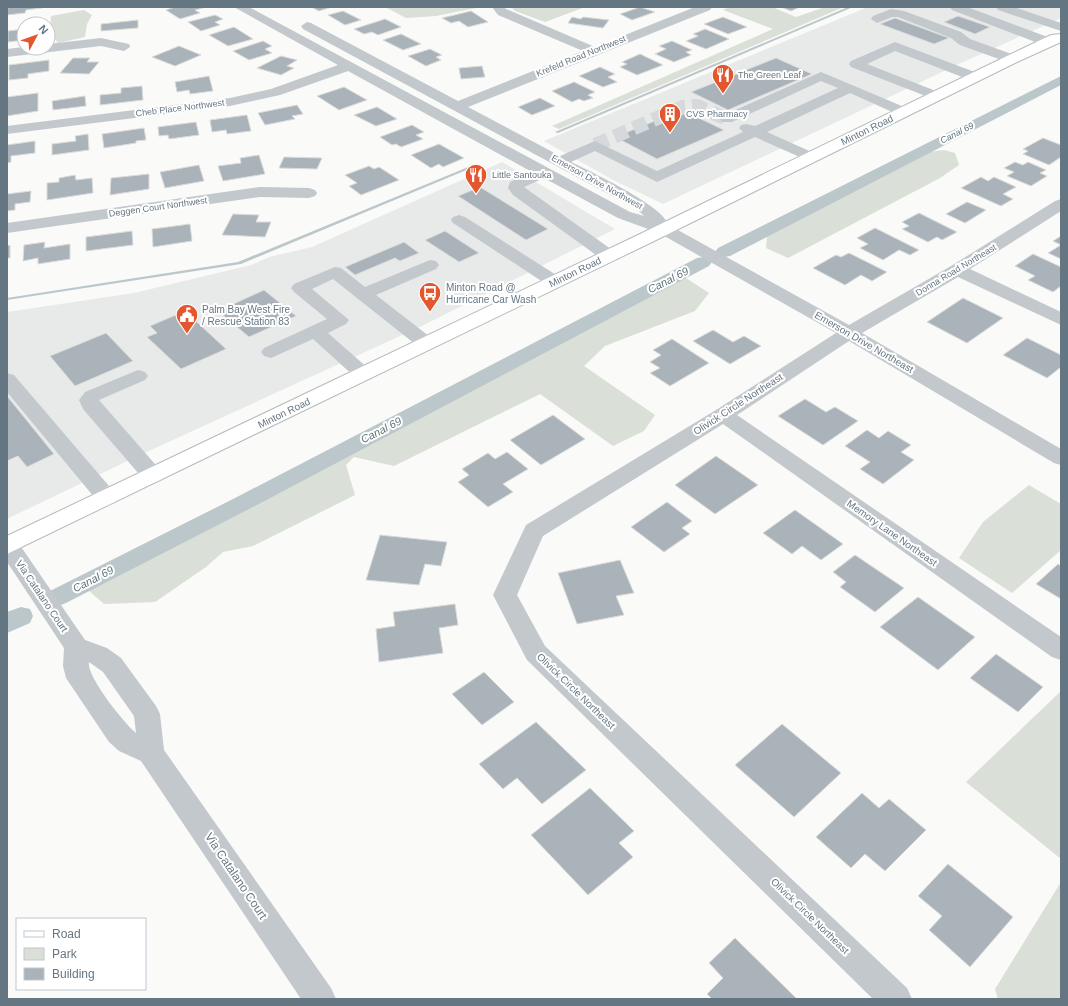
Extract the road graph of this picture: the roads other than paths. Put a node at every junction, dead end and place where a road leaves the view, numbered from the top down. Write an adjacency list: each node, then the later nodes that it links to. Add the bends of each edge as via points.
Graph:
1 (240, 7): 17 (street, Emerson Drive Northwest)
2 (498, 7): 12 (street, via 502,12)
3 (706, 7): 12 (street, Krefeld Road Northwest)
4 (956, 7): 10 (street)
5 (1002, 7): 7 (street)
6 (1034, 7): 7 (street)
7 (1020, 13): 10 (street)
8 (877, 19): 15 (street, via 891,13 900,14 956,35 964,42)
9 (298, 22): 23 (street, Emerson Drive Northwest)
10 (1057, 35): 15 (main road, Minton Road)
11 (124, 47): 13 (street, via 101,42)
12 (593, 51): 23 (street, Krefeld Road Northwest)
13 (7, 53)
14 (920, 56): 16 (street); 19 (street, via 895,46 856,64); 20 (street)
15 (1012, 59): 20 (main road, Minton Road)
16 (907, 62)
17 (349, 66): 25 (street, Cheb Place Northwest, via 275,92 230,102); 29 (street, Emerson Drive Northwest)
18 (894, 68): 19 (street)
19 (881, 74): 22 (street)
20 (975, 77): 22 (main road, Minton Road)
21 (850, 88): 24 (street); 26 (street); 26 (street, via 821,76 727,119)
22 (936, 96): 24 (main road, Minton Road)
23 (458, 106): 28 (street, Emerson Drive Northwest)
24 (904, 112): 27 (main road, Minton Road)
25 (7, 130)
26 (755, 132): 27 (street); 28 (street, via 657,177 595,145)
27 (811, 157): 34 (main road, Minton Road)
28 (560, 161): 34 (street, Emerson Drive Northwest, via 644,207)
29 (544, 172): 34 (street, Emerson Drive Northwest, via 624,215); 35 (street, via 516,184 516,188)
30 (309, 193): 33 (street, Deggen Court Northwest, via 260,192)
31 (1061, 204): 37 (street, Donna Road Northeast)
32 (459, 220): 38 (street)
33 (7, 228)
34 (665, 228): 35 (main road, Minton Road); 42 (street, Emerson Drive Northeast)
35 (610, 256): 38 (main road, Minton Road)
36 (430, 265): 39 (street)
37 (957, 270): 40 (street); 42 (street, Donna Road Northeast)
38 (555, 282): 43 (main road, Minton Road)
39 (363, 294): 41 (street, via 335,272 300,288 340,320); 43 (street)
40 (1061, 319)
41 (316, 332): 44 (street); 45 (street)
42 (849, 333): 48 (street, Olivick Circle Northeast); 49 (street, Emerson Drive Northeast)
43 (427, 344): 45 (main road, Minton Road)
44 (271, 352)
45 (363, 374): 50 (main road, Minton Road)
46 (138, 376): 50 (street, via 92,396 89,400)
47 (7, 379): 51 (street)
48 (723, 415): 54 (street, Memory Lane Northeast); 59 (street, Olivick Circle Northeast, via 534,531 505,595 536,653)
49 (1061, 458)
50 (153, 476): 51 (main road, Minton Road)
51 (107, 498): 52 (main road, Minton Road)
52 (7, 545): 53 (street, Via Catalano Court)
53 (76, 647): 55 (street, Via Catalano Court, via 98,655 112,665); 56 (street, via 79,678)
54 (1061, 650)
55 (126, 686): 56 (street); 57 (street, Via Catalano Court, via 147,714)
56 (97, 703): 57 (street, via 118,734 128,743)
57 (151, 753): 58 (street, Via Catalano Court)
58 (320, 999)
59 (896, 999)

